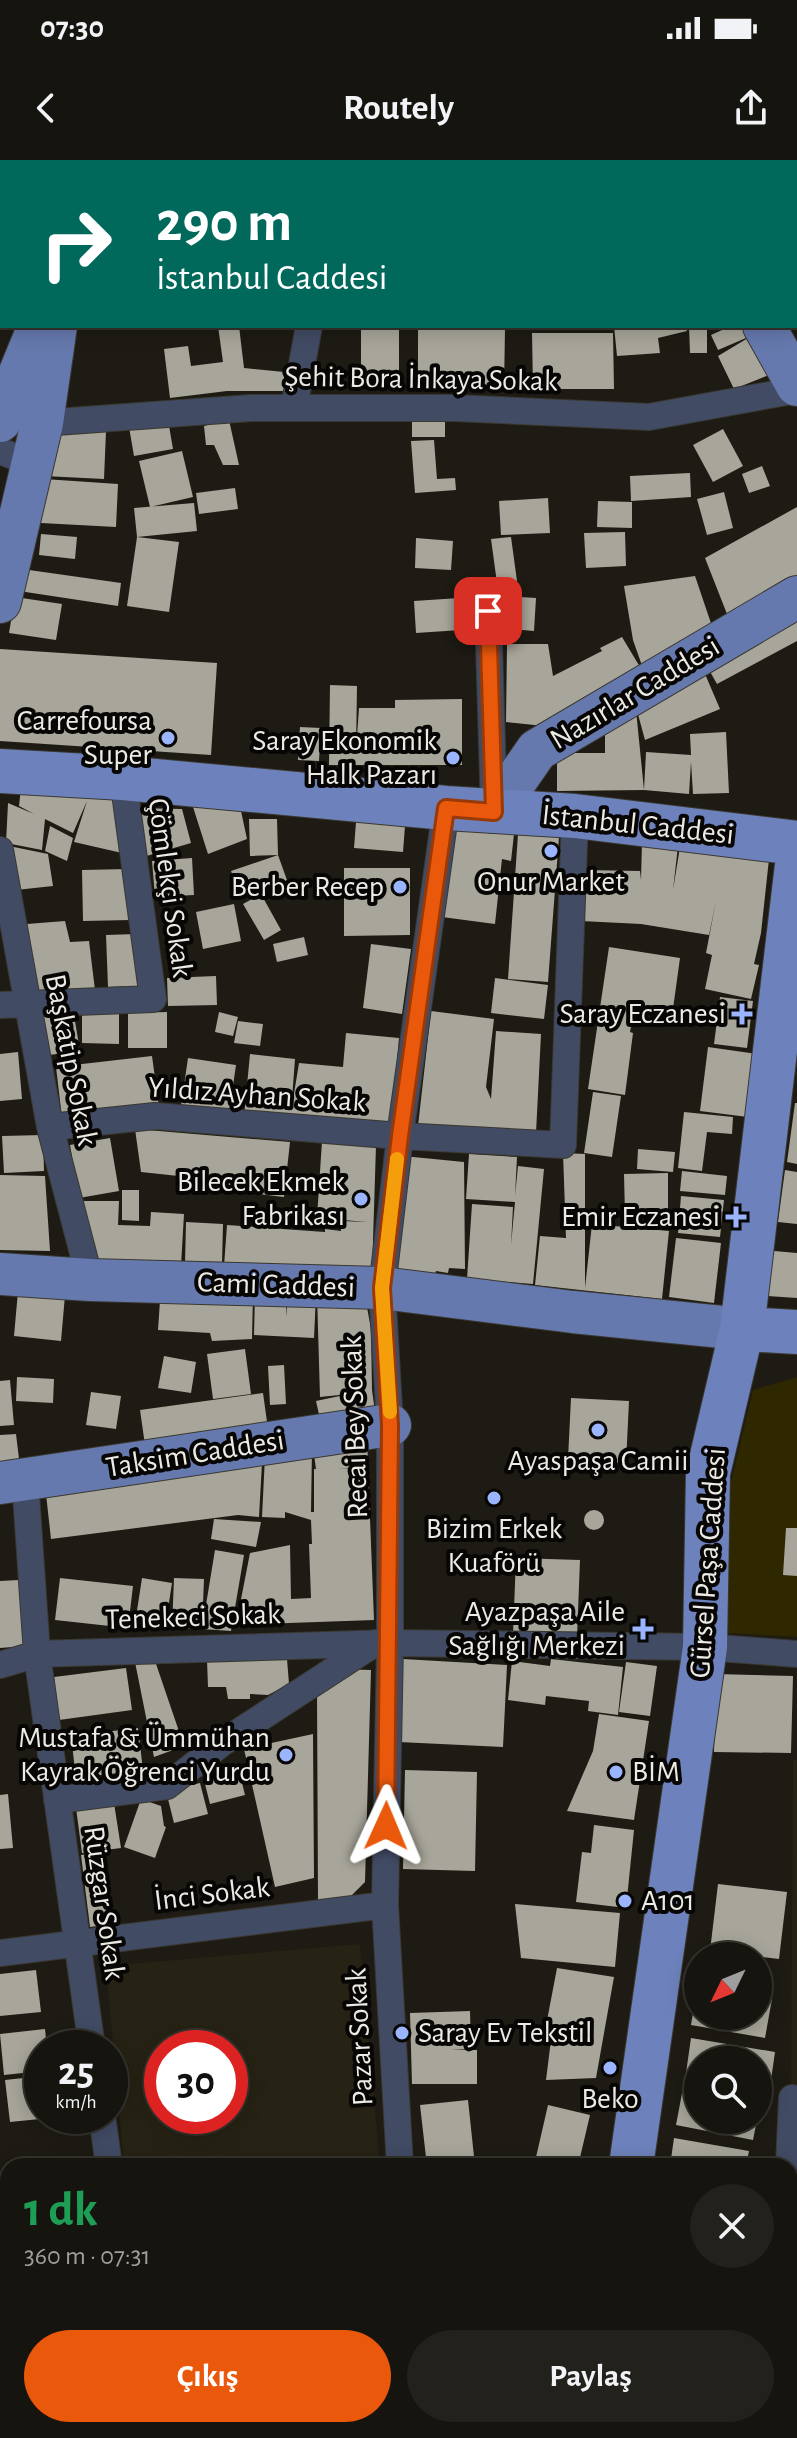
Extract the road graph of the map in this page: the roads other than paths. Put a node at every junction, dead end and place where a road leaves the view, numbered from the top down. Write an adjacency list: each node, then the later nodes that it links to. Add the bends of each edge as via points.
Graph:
1 (38, 328): 7 (main road)
2 (56, 328): 8 (main road)
3 (309, 328): 6 (street)
4 (765, 328): 5 (main road)
5 (797, 388): 6 (street, Şehit Bora İnkaya Sokak, via 649,417 455,408)
6 (294, 408): 8 (street, Şehit Bora İnkaya Sokak)
7 (0, 421)
8 (42, 423): 9 (main road)
9 (16, 457): 11 (main road)
10 (797, 597): 16 (main road, Nazırlar Caddesi, via 537,750)
11 (0, 602)
12 (488, 611): 16 (street)
13 (0, 771): 14 (highway, İstanbul Caddesi)
14 (123, 778): 15 (highway, İstanbul Caddesi); 21 (street, Çömlekçi Sokak, via 153,999)
15 (446, 808): 16 (highway, İstanbul Caddesi); 23 (street, Recai Bey Sokak)
16 (494, 812): 17 (highway, İstanbul Caddesi)
17 (575, 816): 18 (highway, İstanbul Caddesi); 23 (street, Yıldız Ayhan Sokak, via 563,1145)
18 (797, 843)
19 (0, 850): 21 (street, Başkatip Sokak)
20 (797, 865): 27 (highway, Gürsel Paşa Caddesi)
21 (13, 1004): 22 (street, Başkatip Sokak)
22 (50, 1127): 23 (street, Yıldız Ayhan Sokak, via 155,1116); 25 (street, Başkatip Sokak)
23 (400, 1136): 26 (street, Recai Bey Sokak)
24 (0, 1274): 25 (main road, Cami Caddesi)
25 (90, 1280): 26 (main road, Cami Caddesi)
26 (382, 1288): 27 (main road, Cami Caddesi); 29 (street, Recai Bey Sokak)
27 (742, 1329): 28 (highway); 32 (highway, Gürsel Paşa Caddesi, via 708,1473)
28 (797, 1332)
29 (390, 1425): 30 (main road, Taksim Caddesi); 31 (street, Recai Bey Sokak)
30 (13, 1481): 33 (street, Rüzgar Sokak)
31 (382, 1643): 32 (street, Tenekeci Sokak); 33 (street, Tenekeci Sokak); 36 (street, via 222,1743 167,1786); 37 (street, Recai Bey Sokak)
32 (705, 1647): 34 (street, Tenekeci Sokak); 45 (highway, Gürsel Paşa Caddesi)
33 (37, 1654): 35 (street, Tenekeci Sokak); 36 (street, Rüzgar Sokak)
34 (797, 1654)
35 (0, 1665)
36 (57, 1800): 38 (street, Rüzgar Sokak)
37 (385, 1905): 38 (street, İnci Sokak); 44 (street, Pazar Sokak)
38 (76, 1943): 39 (street, İnci Sokak); 40 (street, Rüzgar Sokak)
39 (0, 1953)
40 (89, 2030)
41 (792, 2098): 46 (street)
42 (105, 2134): 43 (street)
43 (108, 2158)
44 (400, 2158)
45 (632, 2158)
46 (789, 2158)

